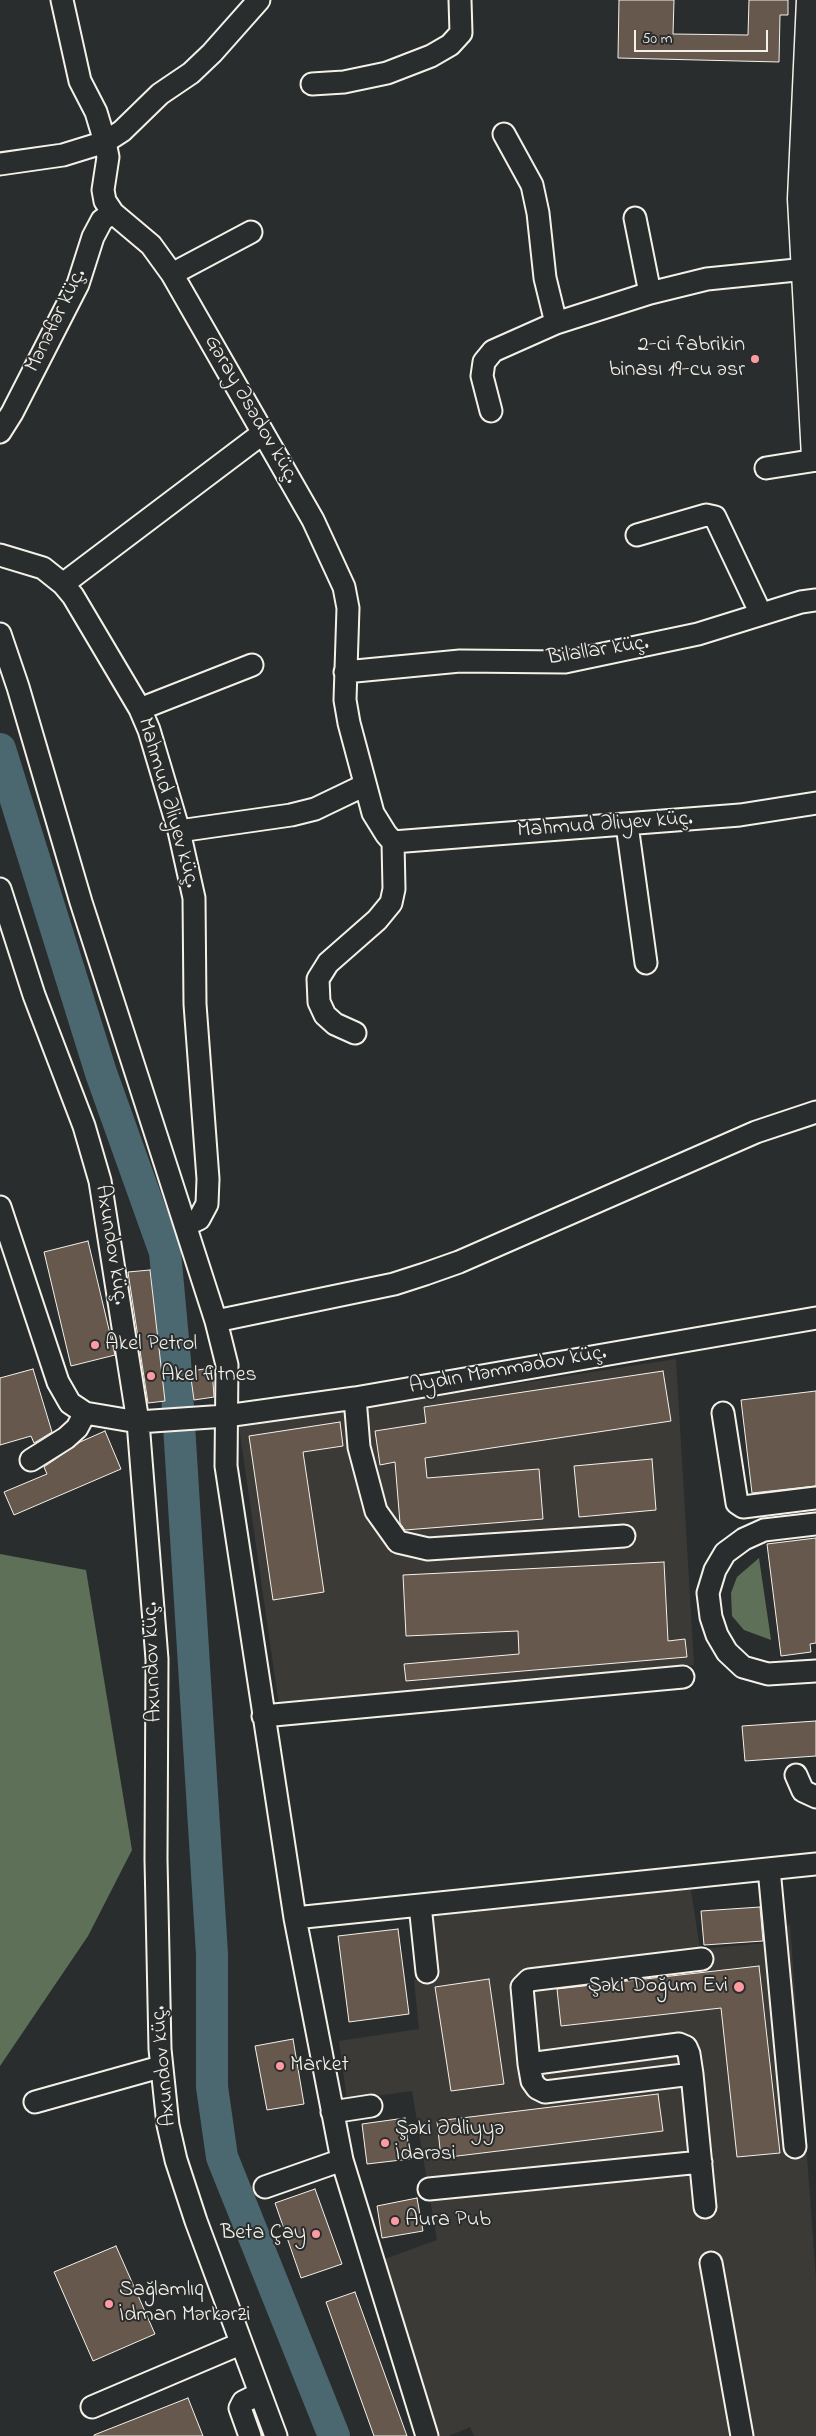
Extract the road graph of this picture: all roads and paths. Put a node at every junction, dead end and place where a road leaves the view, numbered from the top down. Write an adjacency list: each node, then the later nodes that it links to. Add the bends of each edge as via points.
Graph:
1 (62, 0): 7 (street, Gəray Əsədov küç., via 80,81 96,112)
2 (258, 0): 7 (street, via 212,53)
3 (460, 0): 5 (street, via 461,33 450,45 431,56 387,73 344,82)
4 (811, 0): 12 (main road, via 802,165)
5 (312, 84)
6 (504, 134): 16 (street, via 532,185 545,278)
7 (105, 142): 8 (street, via 63,155); 9 (street, Gəray Əsədov küç., via 108,157 103,190 105,201)
8 (0, 164)
9 (113, 213): 13 (street, Gəray Əsədov küç., via 151,245); 18 (street, Mənəflər küç., via 102,220 93,237 78,284)
10 (636, 218): 14 (street)
11 (251, 232): 13 (street)
12 (806, 269): 14 (street, via 707,279); 15 (main road)
13 (172, 274): 19 (street, Gəray Əsədov küç.)
14 (650, 293): 16 (street)
15 (812, 321): 20 (main road)
16 (556, 323): 17 (street, via 493,351 484,362 482,376)
17 (490, 412)
18 (0, 432)
19 (263, 433): 24 (street); 29 (street, Gəray Əsədov küç., via 314,520 344,587 348,622)
20 (816, 459): 21 (street)
21 (766, 468)
22 (637, 534): 26 (street, via 706,515 715,517)
23 (0, 555): 24 (street, Mahmud Əliyev küç., via 43,568)
24 (63, 584): 30 (street, Mahmud Əliyev küç.)
25 (816, 600): 26 (street, Bilallar küç.)
26 (761, 614): 29 (street, Bilallar küç., via 698,634 565,662 460,661)
27 (0, 634): 41 (street, via 81,902)
28 (252, 665): 30 (street)
29 (345, 672): 31 (street, Gəray Əsədov küç., via 345,700)
30 (140, 709): 34 (street, Mahmud Əliyev küç.)
31 (365, 785): 34 (street, via 315,809 291,815); 35 (street, Gəray Əsədov küç., via 373,812)
32 (816, 803): 33 (street, Mahmud Əliyev küç., via 740,815)
33 (627, 825): 35 (street, Mahmud Əliyev küç.); 37 (street)
34 (179, 831): 41 (street, Mahmud Əliyev küç., via 194,898 195,1004 208,1179 207,1204 198,1220)
35 (393, 842): 38 (street, via 394,889 391,903 377,920 328,963 318,979 319,1002 326,1015)
36 (0, 889): 48 (street, Axundov küç., via 34,995 84,1126 100,1181)
37 (646, 962)
38 (355, 1033)
39 (816, 1112): 43 (street, via 756,1132 425,1274 394,1284)
40 (0, 1207): 46 (street, via 58,1382 70,1403)
41 (186, 1225): 43 (street)
42 (816, 1318): 44 (street, Aydın Məmmədov küç.)
43 (216, 1321): 47 (street, via 227,1365)
44 (354, 1398): 47 (street, Aydın Məmmədov küç.); 52 (street, via 359,1447 376,1511 398,1542 428,1549)
45 (723, 1413): 50 (street, via 737,1503 743,1507)
46 (85, 1414): 48 (street, Aydın Məmmədov küç.); 49 (street, via 66,1438)
47 (226, 1416): 48 (street, Aydın Məmmədov küç.); 55 (street, via 226,1466)
48 (147, 1422): 65 (street, Axundov küç., via 157,1659)
49 (31, 1460)
50 (816, 1498)
51 (816, 1524): 53 (street, via 764,1530 744,1539 725,1553 715,1570 708,1593 710,1617 717,1635 726,1652 743,1667 768,1674)
52 (624, 1536)
53 (816, 1671)
54 (683, 1677): 55 (street)
55 (263, 1716): 61 (street)
56 (796, 1775): 57 (street, via 803,1791)
57 (816, 1797)
58 (816, 1864): 59 (street)
59 (769, 1869): 60 (street); 70 (street)
60 (420, 1905): 61 (street); 63 (street)
61 (295, 1918): 69 (street)
62 (702, 1959): 64 (street, via 529,1980 522,1987)
63 (427, 1972)
64 (529, 2064): 66 (street, via 532,2081 545,2092); 66 (street, via 678,2044 686,2047 690,2054)
65 (160, 2067): 67 (street); 77 (street, Axundov küç., via 176,2160)
66 (692, 2074): 72 (street)
67 (35, 2102)
68 (371, 2106): 69 (street)
69 (332, 2112): 71 (street)
70 (795, 2147)
71 (342, 2160): 73 (street); 82 (street)
72 (701, 2162): 74 (street); 75 (street)
73 (265, 2187)
74 (429, 2189)
75 (705, 2207)
76 (711, 2263): 83 (street)
77 (240, 2344): 78 (street, Axundov küç.); 79 (street)
78 (259, 2394): 80 (street, via 243,2402 240,2408); 81 (street, Axundov küç.)
79 (92, 2407)
80 (250, 2436)
81 (276, 2436)
82 (427, 2436)
83 (742, 2436)

